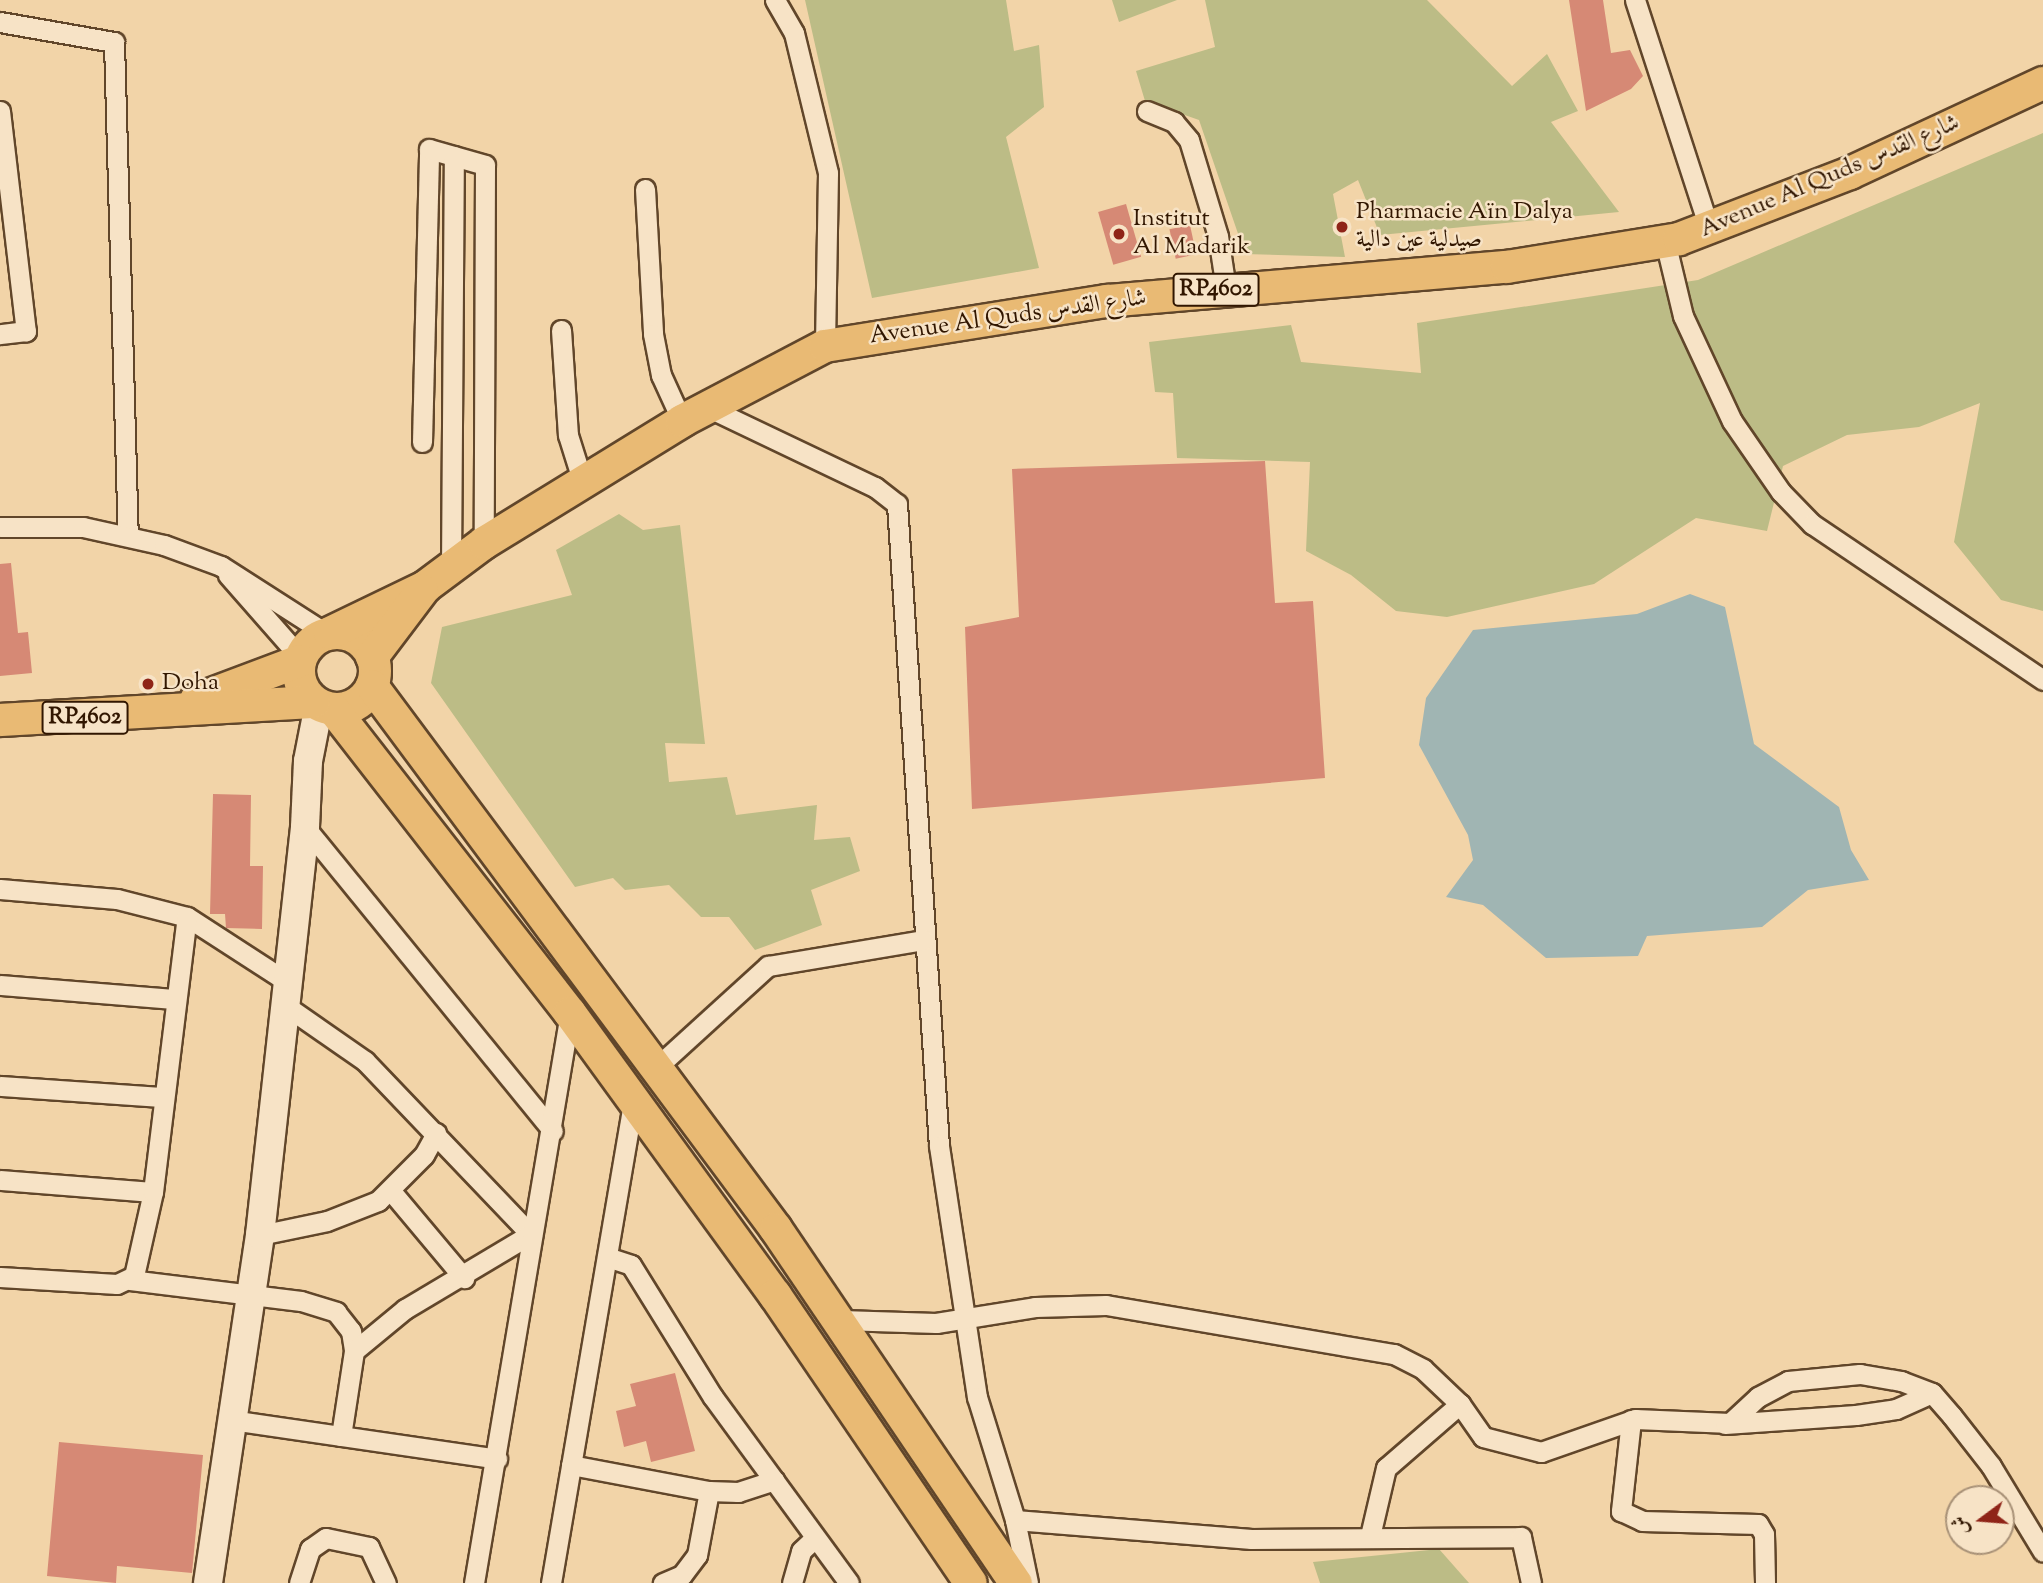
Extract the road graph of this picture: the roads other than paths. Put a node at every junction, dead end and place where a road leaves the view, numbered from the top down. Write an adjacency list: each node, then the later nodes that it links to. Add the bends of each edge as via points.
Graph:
1 (775, 0): 14 (street, via 794,33 828,173)
2 (1635, 0): 9 (street)
3 (0, 22): 19 (street, via 114,42)
4 (2043, 83): 9 (main road, Avenue Al Quds شارع القدس / RP4602)
5 (0, 111): 13 (street, via 26,331)
6 (1147, 111): 11 (street, via 1174,122 1188,140 1218,236)
7 (454, 156): 16 (street, via 429,149); 20 (street, via 485,165); 22 (street)
8 (645, 189): 15 (street, via 653,334 661,375)
9 (1710, 231): 10 (main road, Avenue Al Quds شارع القدس / RP4602)
10 (1665, 241): 11 (main road, Avenue Al Quds شارع القدس / RP4602, via 1507,267); 27 (street, via 1683,316 1738,431 1781,492 1812,524)
11 (1226, 289): 14 (main road, Avenue Al Quds شارع القدس / RP4602, via 1107,301)
12 (561, 330): 17 (street, via 568,435)
13 (0, 334)
14 (825, 346): 15 (main road, Avenue Al Quds شارع القدس / RP4602)
15 (694, 414): 17 (main road, Avenue Al Quds شارع القدس / RP4602); 34 (street, via 875,486 897,504)
16 (422, 442)
17 (583, 483): 20 (main road, Avenue Al Quds شارع القدس / RP4602)
18 (0, 527): 19 (street, via 83,527)
19 (128, 536): 21 (street)
20 (484, 543): 22 (main road, Avenue Al Quds شارع القدس / RP4602)
21 (221, 566): 24 (street); 25 (street)
22 (451, 569): 23 (main road, Avenue Al Quds شارع القدس / RP4602)
23 (425, 587): 24 (main road, Avenue Al Quds شارع القدس / RP4602); 26 (main road, Avenue Al Quds شارع القدس / RP4602)
24 (329, 634): 25 (main road, RP4602, via 311,643); 26 (main road, via 348,634)
25 (300, 659): 28 (main road, via 303,690); 29 (main road, RP4602)
26 (372, 672): 28 (main road, RP4602, via 350,708); 39 (main road)
27 (2043, 680)
28 (322, 706): 29 (main road, RP4602); 31 (street, via 307,761); 38 (main road)
29 (169, 710): 30 (main road, RP4602)
30 (0, 720)
31 (306, 827): 36 (street); 43 (street)
32 (0, 889): 33 (street, via 117,899)
33 (187, 917): 36 (street); 37 (street)
34 (924, 940): 39 (street, via 768,966); 56 (street, via 933,1088)
35 (0, 985): 37 (street)
36 (287, 994): 44 (street, via 365,1061); 48 (street)
37 (173, 999): 41 (street)
38 (570, 1013): 42 (main road); 43 (street)
39 (658, 1066): 55 (main road)
40 (0, 1086): 41 (street)
41 (163, 1097): 47 (street)
42 (633, 1103): 50 (street); 80 (main road, via 775,1295)
43 (553, 1131): 49 (street)
44 (436, 1133): 46 (street, via 424,1155); 49 (street)
45 (0, 1180): 47 (street)
46 (391, 1191): 48 (street, via 327,1221); 52 (street)
47 (153, 1192): 53 (street, via 141,1260)
48 (260, 1235): 54 (street)
49 (531, 1236): 52 (street); 64 (street)
50 (607, 1257): 65 (street); 66 (street, via 631,1265 713,1397)
51 (0, 1277): 53 (street)
52 (464, 1278): 57 (street, via 405,1309)
53 (130, 1280): 54 (street)
54 (248, 1294): 57 (street, via 336,1312 351,1331); 60 (street)
55 (841, 1320): 56 (street); 81 (main road)
56 (964, 1321): 59 (street, via 1059,1305 1147,1310 1394,1353 1423,1369); 68 (street, via 987,1439)
57 (354, 1350): 63 (street)
58 (1932, 1393): 62 (street, via 1896,1409 1856,1415); 62 (street, via 1916,1384 1860,1374 1807,1378 1772,1388); 71 (street, via 1991,1466)
59 (1460, 1404): 61 (street, via 1483,1437 1541,1452); 69 (street, via 1387,1468)
60 (231, 1420): 63 (street); 72 (street)
61 (1630, 1420): 62 (street); 84 (street, via 1621,1511 1642,1521 1758,1524 1765,1540)
62 (1725, 1424)
63 (341, 1436): 64 (street)
64 (497, 1460): 75 (street)
65 (571, 1465): 67 (street); 76 (street)
66 (774, 1480): 67 (street, via 738,1492); 70 (street)
67 (709, 1491): 77 (street, via 697,1555 682,1575)
68 (1015, 1520): 69 (street, via 1251,1539); 82 (street)
69 (1370, 1536): 83 (street, via 1521,1537)
70 (815, 1538): 78 (street, via 801,1551); 79 (street)
71 (2043, 1552)
72 (208, 1583)
73 (299, 1583): 74 (street, via 310,1549 326,1538 369,1547)
74 (386, 1583)
75 (474, 1583)
76 (551, 1583)
77 (663, 1583)
78 (792, 1583)
79 (849, 1583)
80 (971, 1583)
81 (1016, 1583)
82 (1028, 1583)
83 (1531, 1583)
84 (1765, 1583)

